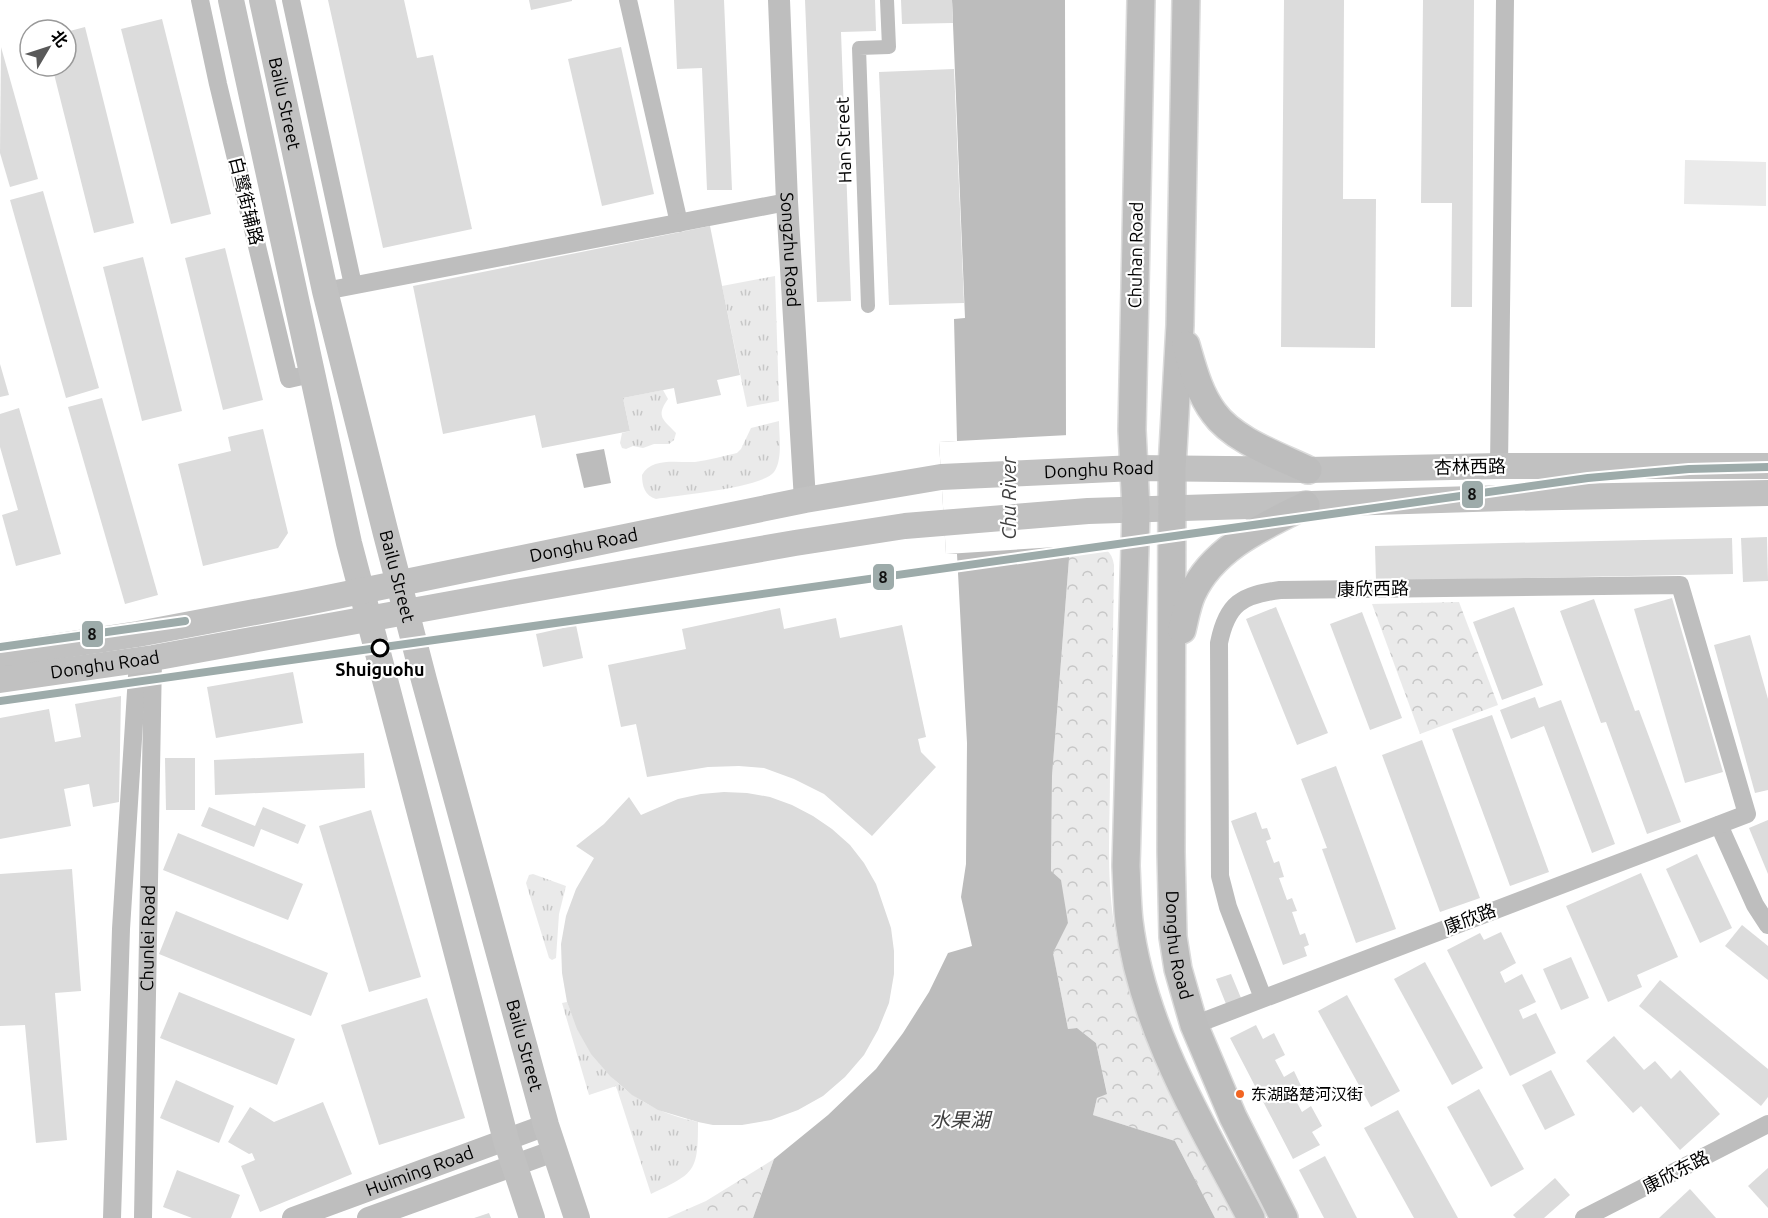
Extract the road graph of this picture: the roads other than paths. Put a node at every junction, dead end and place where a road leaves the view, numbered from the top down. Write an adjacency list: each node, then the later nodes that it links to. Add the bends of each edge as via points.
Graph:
1 (200, 0): 17 (street, 白鹭街辅路, via 289,379)
2 (231, 0): 17 (main road, Bailu Street)
3 (262, 0): 14 (main road, Bailu Street)
4 (291, 0): 13 (street)
5 (628, 0): 12 (street)
6 (779, 0): 11 (street, Songzhu Road)
7 (887, 0): 15 (street, Han Street, via 889,47 859,48)
8 (1141, 0): 20 (main road, Chuhan Road)
9 (1186, 0): 16 (main road)
10 (1505, 0): 19 (street)
11 (787, 202): 12 (street); 24 (street, Songzhu Road)
12 (679, 223): 13 (street)
13 (353, 285): 14 (street)
14 (325, 291): 28 (main road, Bailu Street)
15 (868, 306)
16 (1180, 325): 21 (main road); 22 (main road, via 1195,378 1215,415 1247,440)
17 (311, 374): 29 (main road, Bailu Street)
18 (1768, 465): 19 (main road, 杏林西路)
19 (1499, 466): 22 (main road, 杏林西路)
20 (1135, 468): 21 (main road, Donghu Road); 24 (main road, Donghu Road, via 941,477); 27 (main road, Chuhan Road)
21 (1172, 468): 22 (main road, 杏林西路); 26 (main road)
22 (1308, 470)
23 (1768, 493): 25 (main road, 杏林西路)
24 (805, 500): 28 (main road, Donghu Road)
25 (1306, 505): 26 (main road, 杏林西路); 35 (main road, via 1232,547 1199,582 1182,630)
26 (1172, 509): 27 (main road, Donghu Road); 35 (main road, Donghu Road)
27 (1136, 510): 30 (main road, Donghu Road, via 944,522 795,543); 52 (main road, via 1126,866 1129,922 1146,996 1168,1055)
28 (399, 583): 29 (main road, Donghu Road); 30 (main road, Bailu Street)
29 (361, 591): 31 (main road, Bailu Street); 32 (main road, Donghu Road, via 138,634)
30 (406, 611): 31 (main road, Donghu Road); 42 (main road, Bailu Street)
31 (368, 619): 33 (main road, Donghu Road); 43 (main road, Bailu Street)
32 (0, 655)
33 (145, 659): 34 (main road, Donghu Road); 46 (street, Chunlei Road, via 121,929); 47 (street, Chunlei Road)
34 (0, 680)
35 (1173, 690): 40 (main road, Donghu Road, via 1173,937)
36 (1747, 814): 37 (street, 康欣路); 39 (street, 康欣西路, via 1680,585 1315,589 1249,596 1231,611 1219,643 1220,876)
37 (1719, 825): 38 (street); 39 (street, 康欣路)
38 (1768, 925)
39 (1263, 998): 40 (street, 康欣路)
40 (1194, 1025): 53 (main road, Donghu Road, via 1233,1117)
41 (1768, 1124): 54 (street, 康欣东路)
42 (546, 1125): 43 (street, Huiming Road); 44 (main road, Bailu Street)
43 (506, 1140): 45 (main road, Bailu Street); 48 (street, Huiming Road)
44 (554, 1150): 45 (street, Huiming Road); 51 (main road, Bailu Street)
45 (513, 1165): 49 (street, Huiming Road); 50 (main road, Bailu Street)
46 (112, 1218)
47 (143, 1218)
48 (293, 1218)
49 (368, 1218)
50 (532, 1218)
51 (577, 1218)
52 (1251, 1218)
53 (1284, 1218)
54 (1584, 1218)

